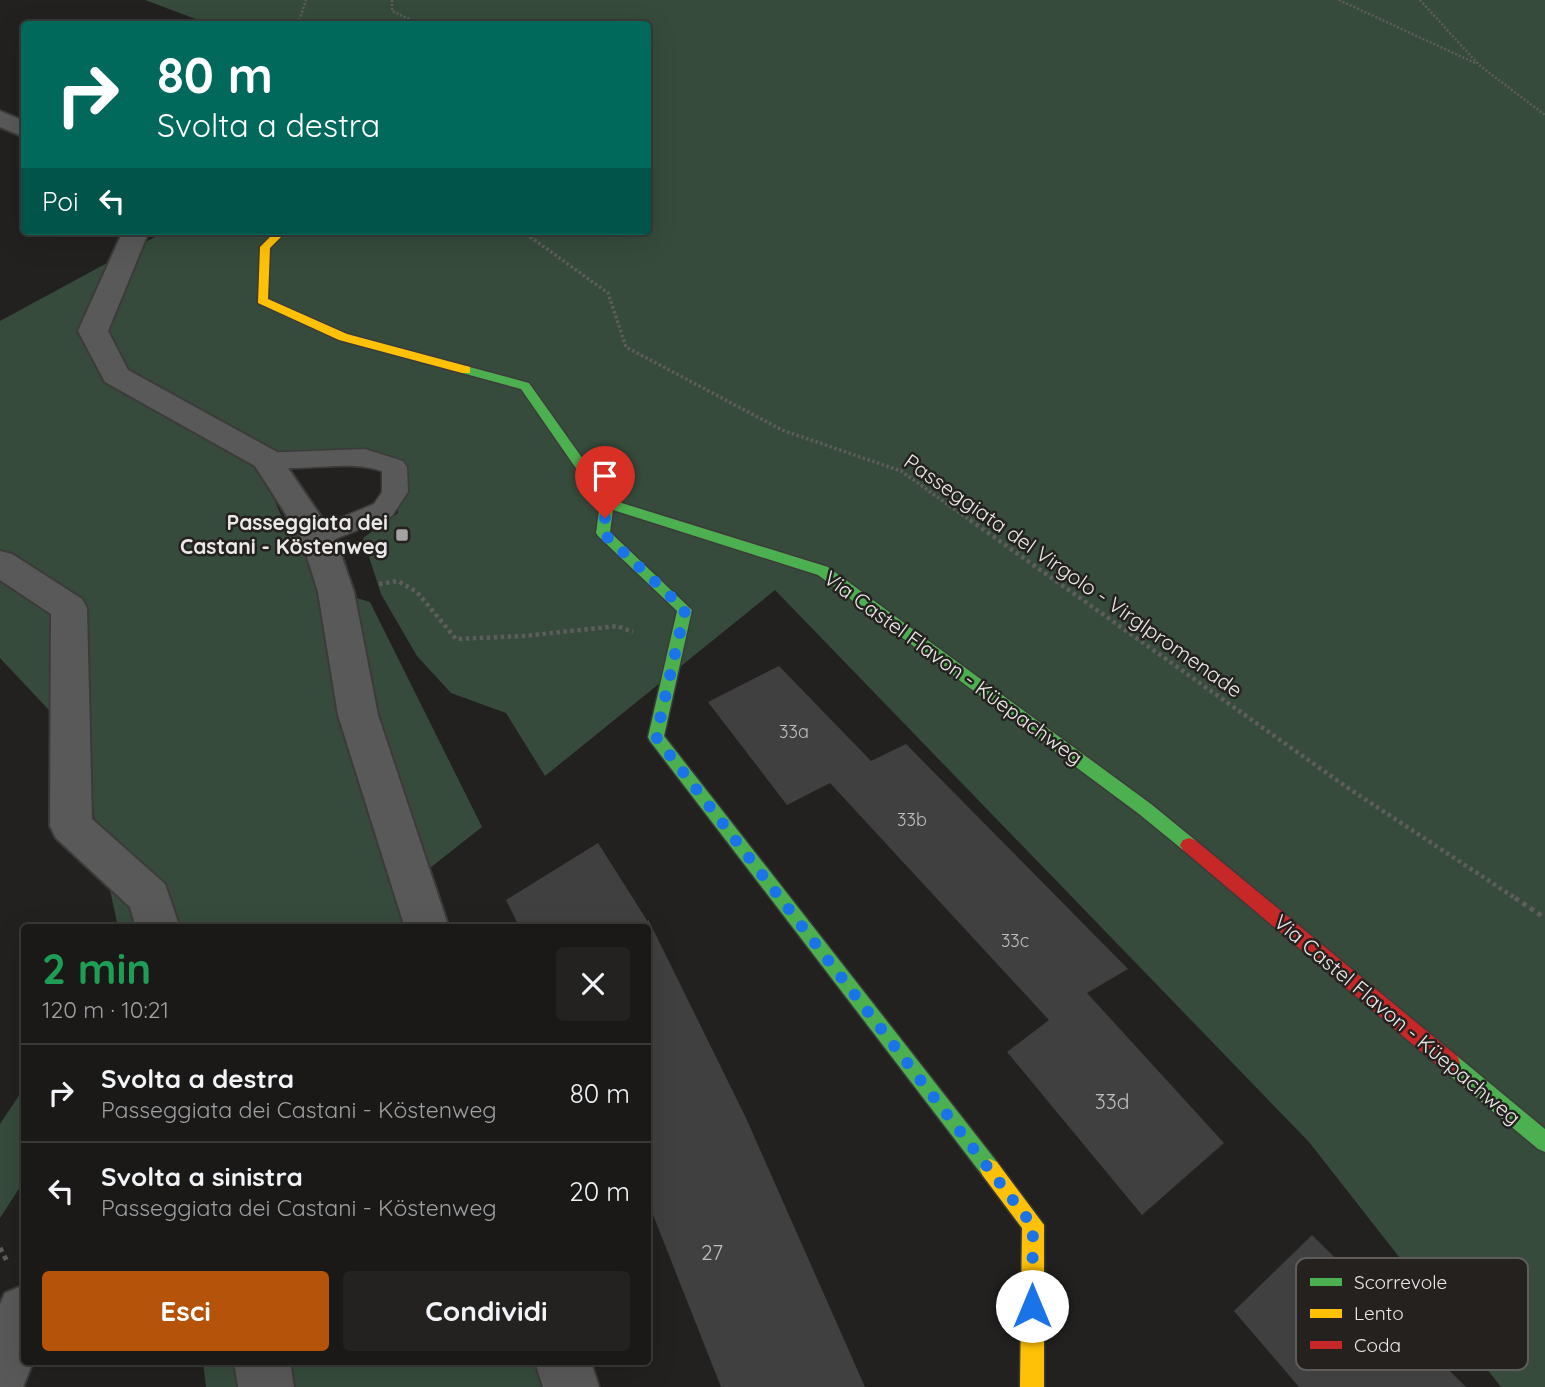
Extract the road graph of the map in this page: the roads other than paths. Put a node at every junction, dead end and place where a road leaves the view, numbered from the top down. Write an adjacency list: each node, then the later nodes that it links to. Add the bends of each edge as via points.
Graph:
1 (4, 106): 2 (street)
2 (21, 126)
3 (134, 235): 5 (street, via 93,331 116,376)
4 (278, 235): 6 (street, via 265,247 262,301 343,337 525,386)
5 (266, 459): 7 (street); 7 (lane, via 365,457 394,467 395,492 383,510)
6 (607, 503): 11 (street, Via Castel Flavon - Küepachweg, via 823,571 1145,809); 18 (street, via 603,533 685,610 656,737 1033,1226)
7 (318, 537): 10 (street, via 336,592 358,715)
8 (0, 563): 9 (street, via 69,608 71,826 150,897)
9 (157, 924)
10 (426, 924)
11 (1545, 1142)
12 (21, 1320): 15 (street)
13 (262, 1365): 16 (street)
14 (564, 1365): 17 (street)
15 (0, 1374)
16 (266, 1387)
17 (571, 1387)
18 (1032, 1387)

